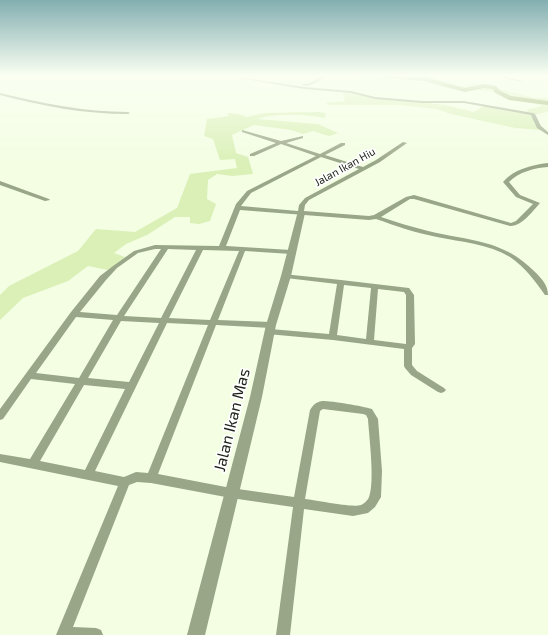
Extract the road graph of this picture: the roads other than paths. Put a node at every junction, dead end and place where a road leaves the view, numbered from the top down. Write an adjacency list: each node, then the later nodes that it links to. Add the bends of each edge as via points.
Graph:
1 (51, 106): 3 (street, via 70,110)
2 (487, 106): 5 (street, via 533,114 539,128)
3 (128, 113)
4 (244, 131): 7 (street)
5 (548, 134)
6 (301, 137): 7 (street)
7 (282, 142): 10 (street); 11 (street)
8 (405, 143): 13 (street, Jalan Ikan Hiu)
9 (344, 144): 11 (street)
10 (252, 155)
11 (321, 155): 13 (street); 16 (street, via 249,192 240,201)
12 (548, 165): 18 (street, via 524,171 506,182 518,196 537,203 515,225 503,224 414,197)
13 (363, 169): 17 (street, Jalan Ikan Hiu, via 304,202)
14 (0, 183): 15 (street)
15 (47, 200)
16 (238, 208): 17 (street); 21 (street)
17 (301, 213): 18 (street); 23 (street, Jalan Ikan Mas)
18 (376, 217): 27 (street, via 427,233 491,245 528,268)
19 (166, 247): 20 (street); 28 (street, via 141,250 123,260 103,278); 29 (street)
20 (200, 248): 21 (street); 30 (street)
21 (222, 248): 22 (street)
22 (244, 249): 23 (street); 31 (street)
23 (291, 252): 24 (street, Jalan Ikan Mas)
24 (286, 276): 25 (street); 32 (street, Jalan Ikan Mas)
25 (341, 282): 26 (street); 33 (street)
26 (375, 286): 34 (street); 35 (street, via 409,292 411,344)
27 (548, 293)
28 (74, 314): 29 (street); 36 (street)
29 (118, 319): 30 (street); 37 (street)
30 (164, 322): 31 (street); 38 (street)
31 (214, 322): 32 (street); 44 (street)
32 (270, 329): 33 (street); 46 (street, Jalan Ikan Mas, via 256,397)
33 (333, 337): 34 (street)
34 (370, 342): 35 (street)
35 (408, 346): 39 (street, via 408,366)
36 (30, 376): 37 (street); 40 (street)
37 (82, 380): 38 (street); 42 (street)
38 (131, 386): 43 (street)
39 (441, 390)
40 (0, 416)
41 (0, 458): 42 (street)
42 (32, 464): 43 (street)
43 (88, 474): 45 (street)
44 (151, 478): 45 (street, via 136,477); 46 (street)
45 (125, 482): 48 (street)
46 (231, 493): 47 (street); 50 (street, Jalan Ikan Mas)
47 (299, 502): 47 (street, via 317,407 322,405 369,412 373,419 376,488 372,502 360,511); 51 (street)
48 (63, 634): 49 (street)
49 (96, 635)
50 (196, 635)
51 (283, 635)

